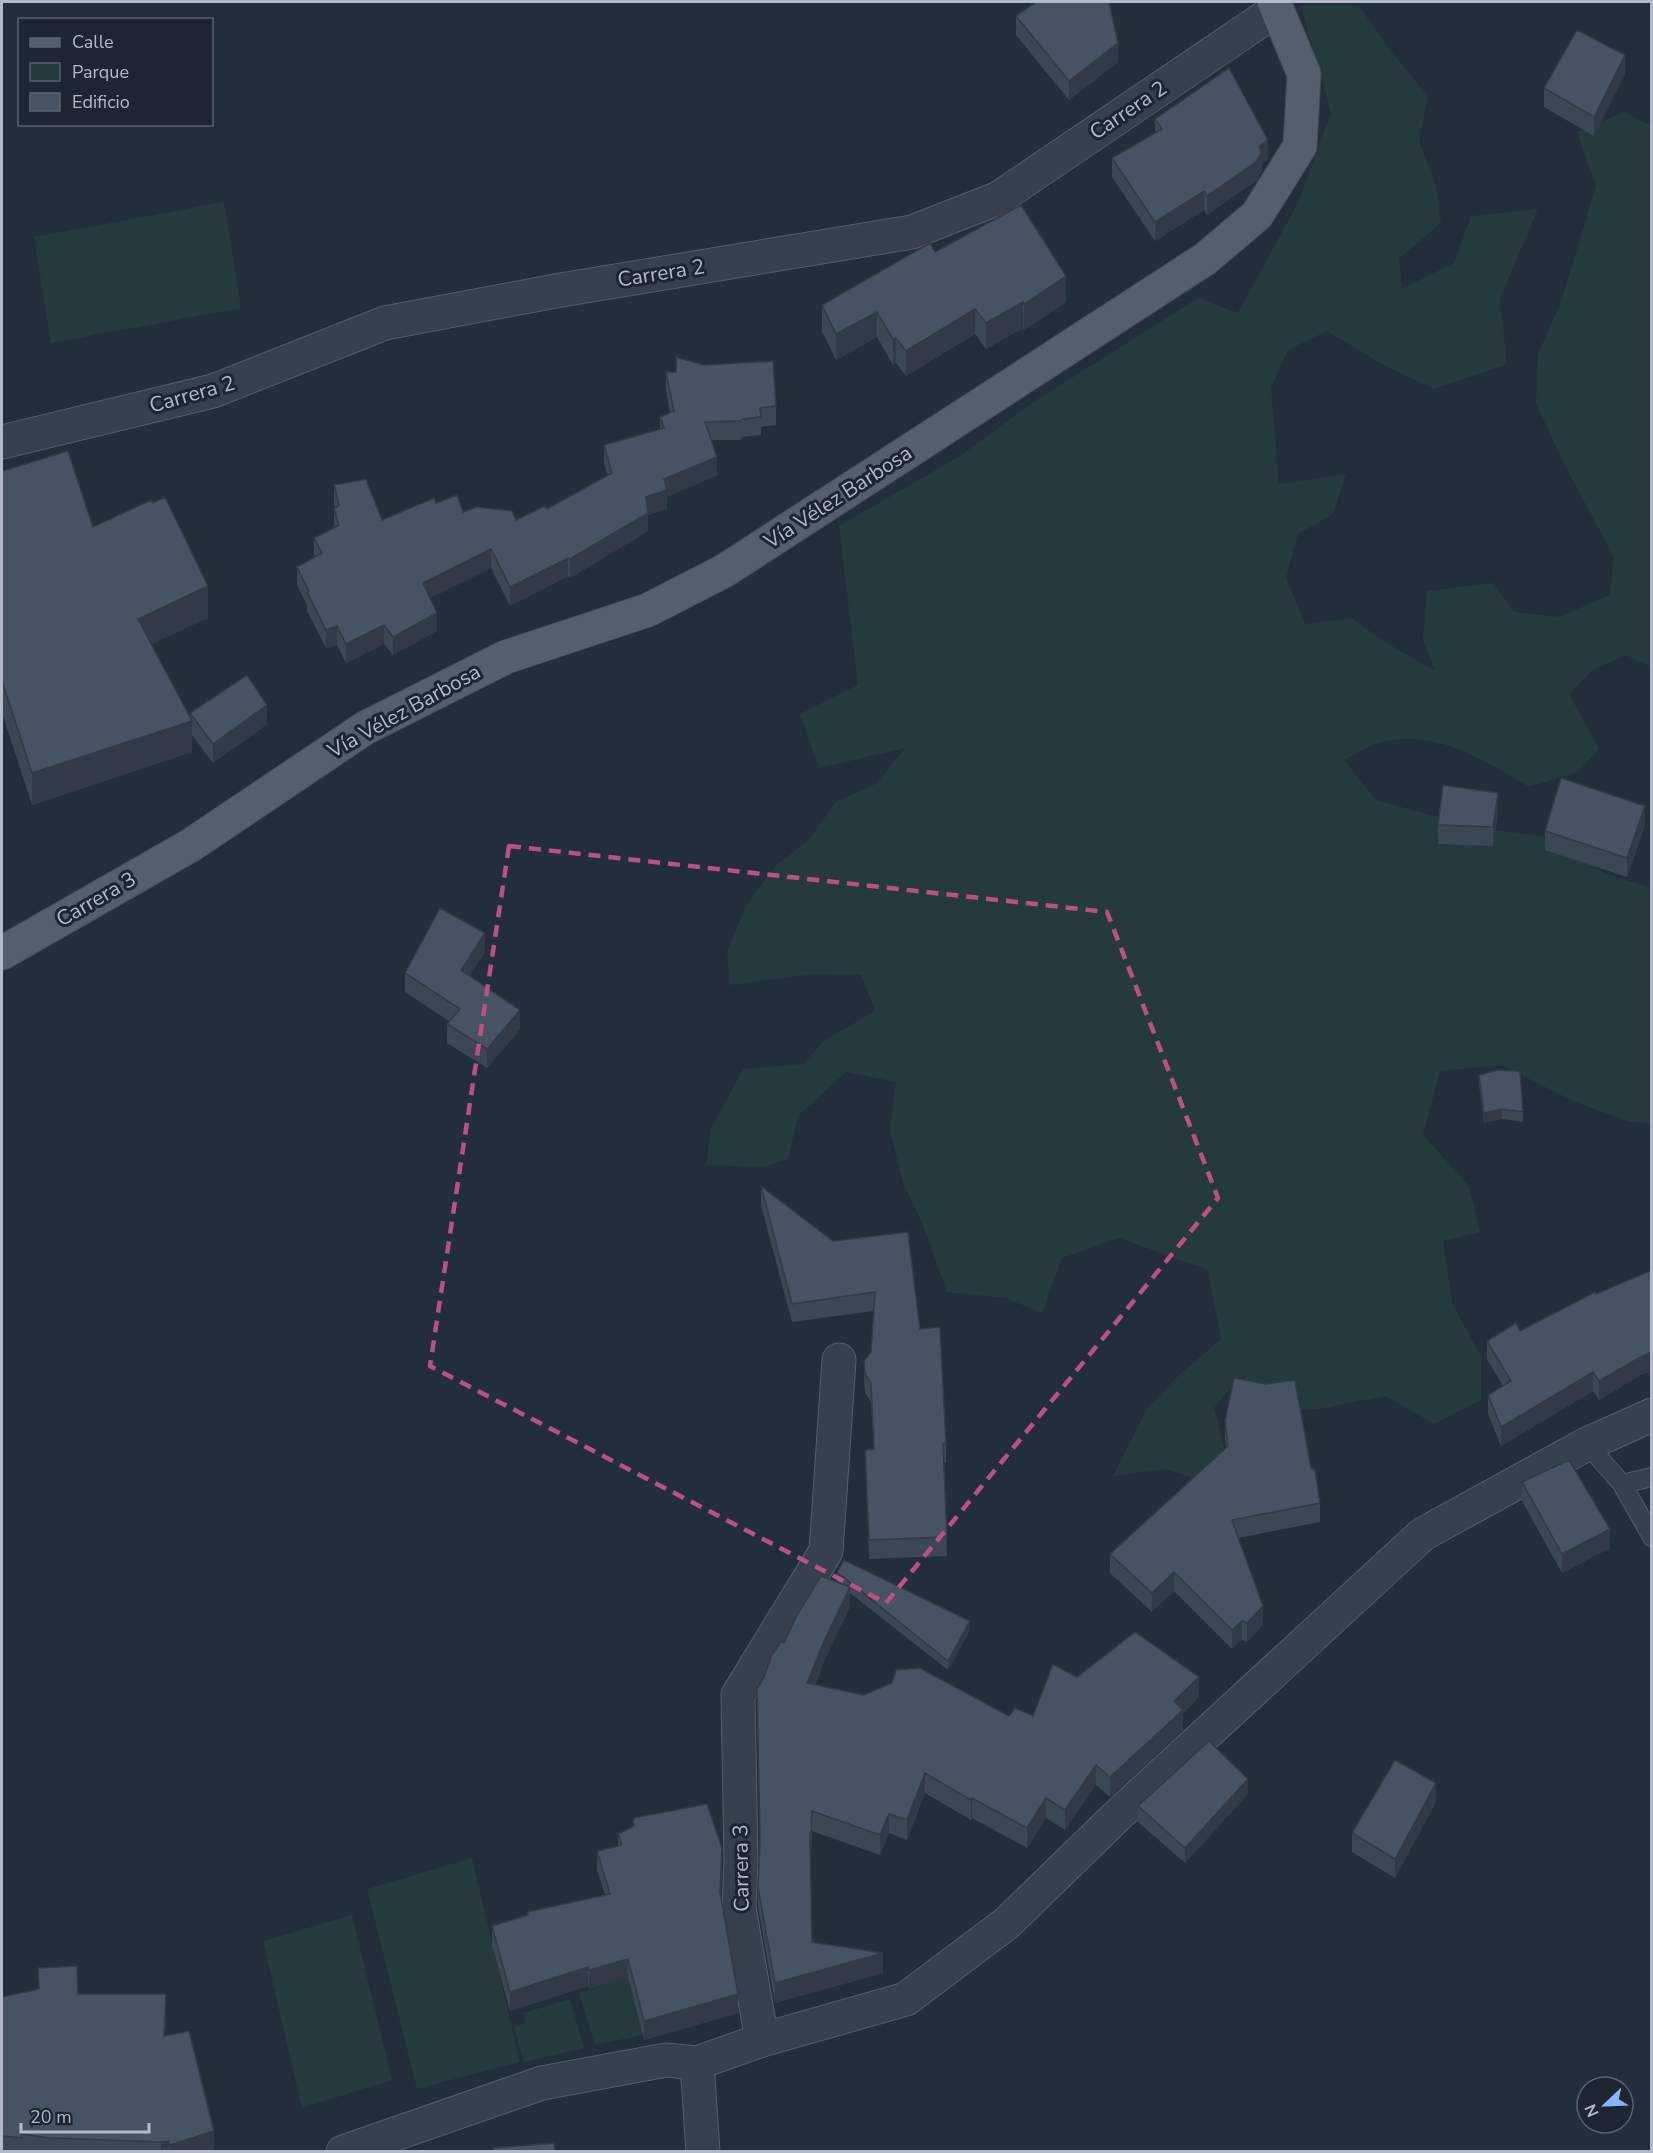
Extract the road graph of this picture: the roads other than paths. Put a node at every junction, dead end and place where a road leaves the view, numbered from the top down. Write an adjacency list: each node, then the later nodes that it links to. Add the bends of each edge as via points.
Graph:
1 (1275, 6): 2 (street, Carrera 2, via 999,198 912,232 385,323 213,391); 3 (main road, Vía Vélez Barbosa, via 1304,74 1300,146 1257,215 1204,259 724,571 648,610 506,657 365,728)
2 (2, 442)
3 (191, 845): 4 (main road, Carrera 3)
4 (2, 953)
5 (839, 1360): 11 (street, Carrera 3, via 826,1551 738,1695 740,1908)
6 (1652, 1415): 7 (street)
7 (1587, 1444): 9 (lane); 11 (street, via 1423,1534 1118,1815 1007,1923 906,1999)
8 (1652, 1477): 9 (lane)
9 (1622, 1484): 10 (lane)
10 (1652, 1537)
11 (762, 2040): 12 (street)
12 (697, 2064): 13 (street, via 666,2060 542,2083); 14 (street)
13 (343, 2151)
14 (703, 2151)

